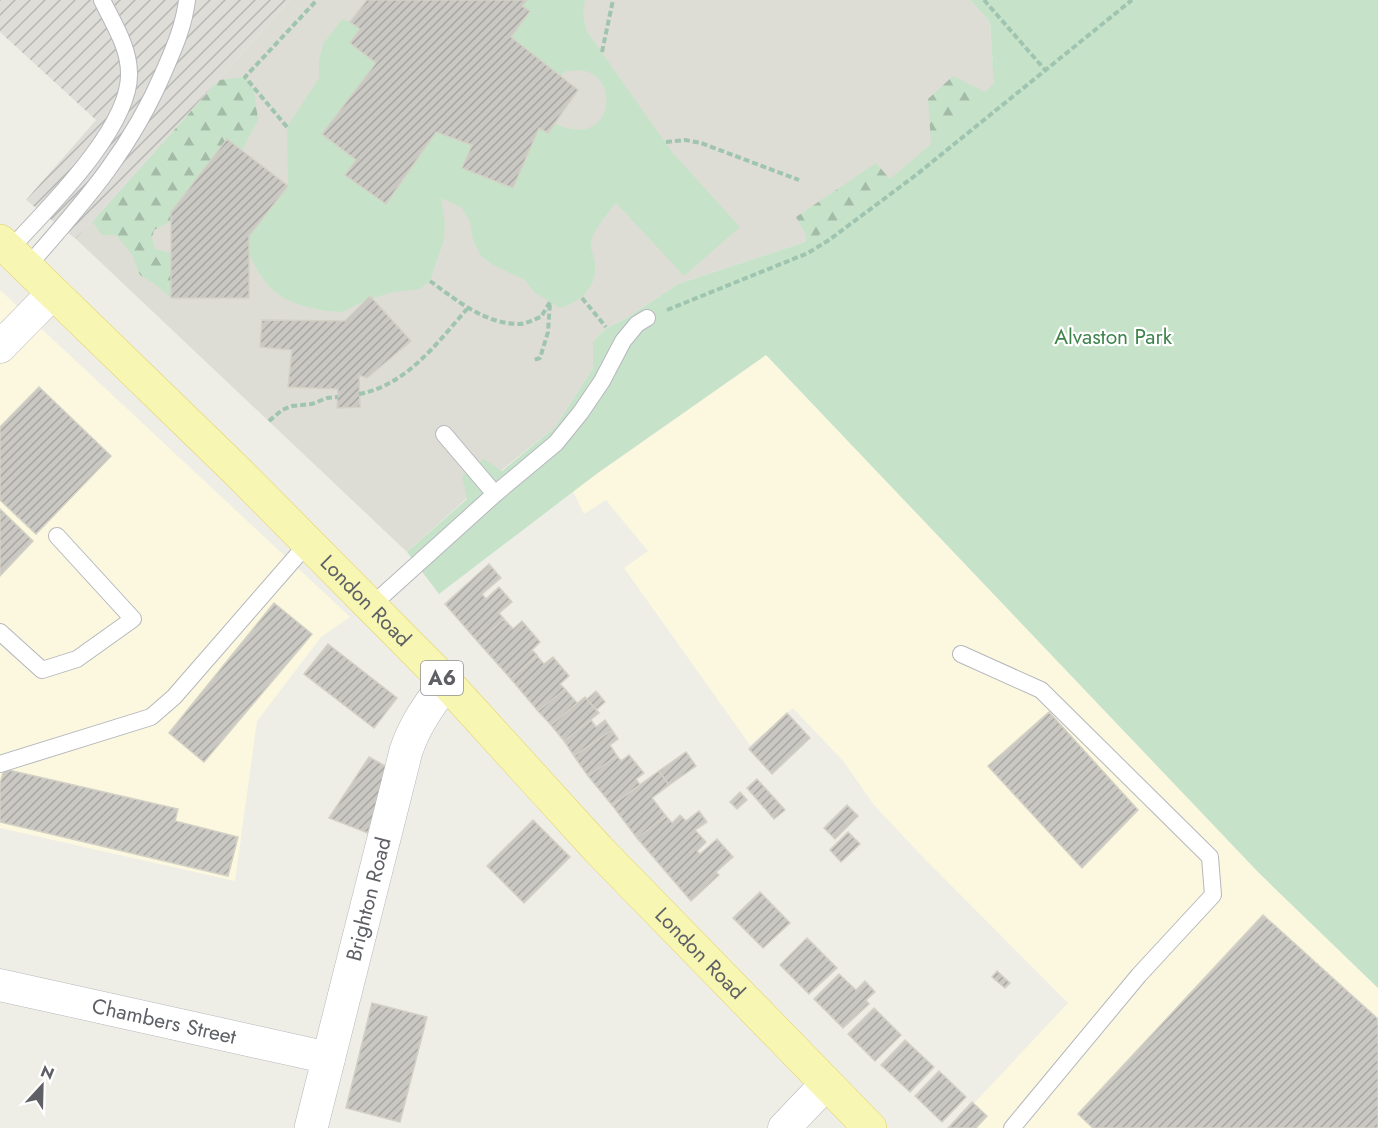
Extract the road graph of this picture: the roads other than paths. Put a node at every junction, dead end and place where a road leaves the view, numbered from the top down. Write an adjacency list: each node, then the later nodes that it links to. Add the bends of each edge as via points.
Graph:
1 (102, 0): 3 (lane, via 126,54 129,73 125,99 95,151)
2 (187, 0): 3 (lane, via 181,34 133,135 98,184)
3 (12, 253): 4 (main road, London Road / A6)
4 (53, 293): 6 (street); 10 (main road, London Road / A6)
5 (647, 318): 8 (lane, via 623,341 602,381 564,435)
6 (0, 347)
7 (444, 434): 8 (lane)
8 (495, 494): 11 (lane)
9 (57, 536): 12 (lane, via 133,619 77,659 42,670)
10 (308, 543): 11 (main road, London Road / A6); 15 (lane, via 174,697 151,717)
11 (371, 606): 14 (main road, London Road / A6)
12 (0, 632)
13 (961, 654): 22 (lane, via 1041,690 1210,857 1213,895 1139,975)
14 (446, 682): 17 (street, Brighton Road, via 420,718 406,751); 18 (main road, London Road / A6, via 598,849)
15 (0, 764)
16 (0, 985): 17 (street, Chambers Street)
17 (329, 1058): 19 (street, Brighton Road)
18 (826, 1084): 20 (street); 21 (main road, London Road / A6)
19 (311, 1128)
20 (784, 1128)
21 (870, 1128)
22 (1012, 1128)

